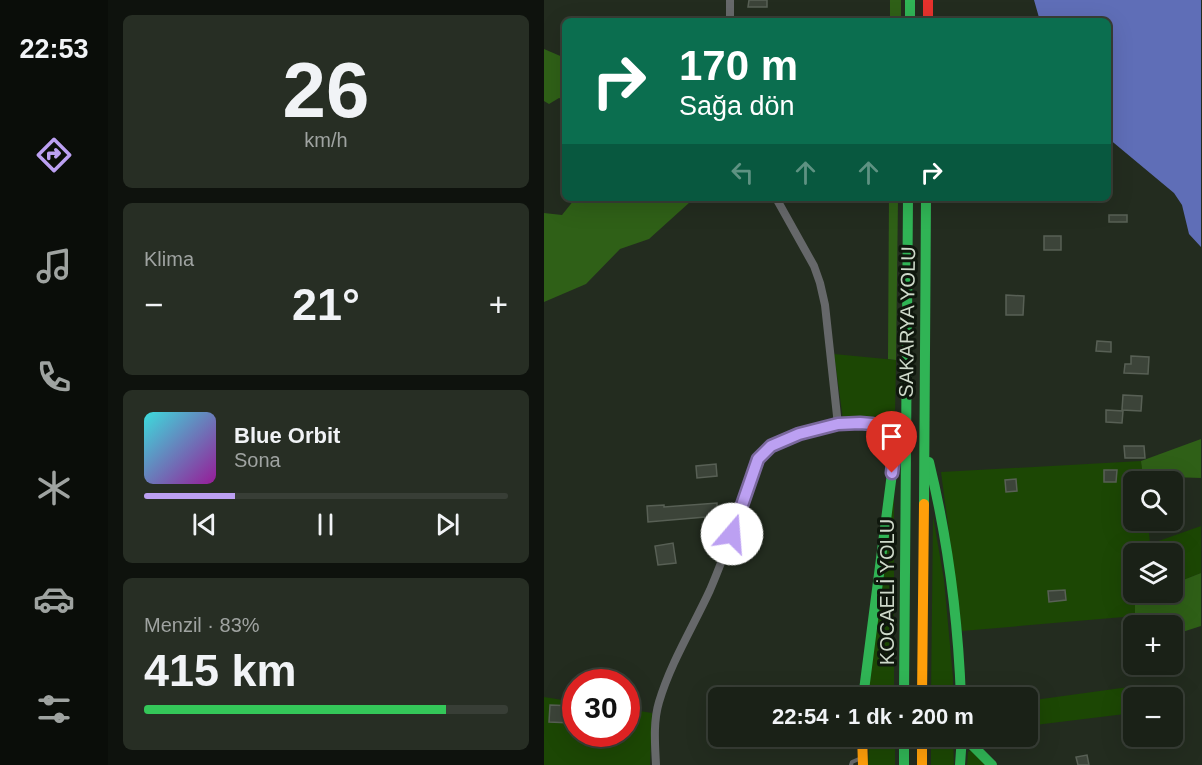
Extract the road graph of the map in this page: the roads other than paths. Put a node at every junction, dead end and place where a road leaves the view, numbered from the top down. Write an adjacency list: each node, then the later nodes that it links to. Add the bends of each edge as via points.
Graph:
1 (730, 0): 4 (street)
2 (910, 0): 5 (main road)
3 (928, 0): 6 (main road)
4 (730, 18)
5 (910, 18)
6 (928, 18)
7 (778, 201): 11 (street, via 820,283)
8 (908, 201): 10 (main road, KOCAELİ YOLU)
9 (926, 201): 13 (main road, SAKARYA YOLU)
10 (906, 373): 12 (main road); 15 (main road, KOCAELİ YOLU)
11 (838, 424): 12 (street, via 872,424); 23 (street, via 785,439 758,459 710,589 667,679 656,716)
12 (896, 439): 14 (main road)
13 (924, 441): 16 (main road, SAKARYA YOLU); 17 (main road, via 947,552)
14 (864, 687)
15 (904, 687)
16 (922, 687)
17 (960, 687)
18 (904, 747): 25 (main road)
19 (922, 747): 26 (main road)
20 (961, 747): 27 (main road)
21 (973, 747): 28 (main road)
22 (863, 761): 24 (lane)
23 (656, 765)
24 (851, 765)
25 (904, 765)
26 (922, 765)
27 (960, 765)
28 (992, 765)

